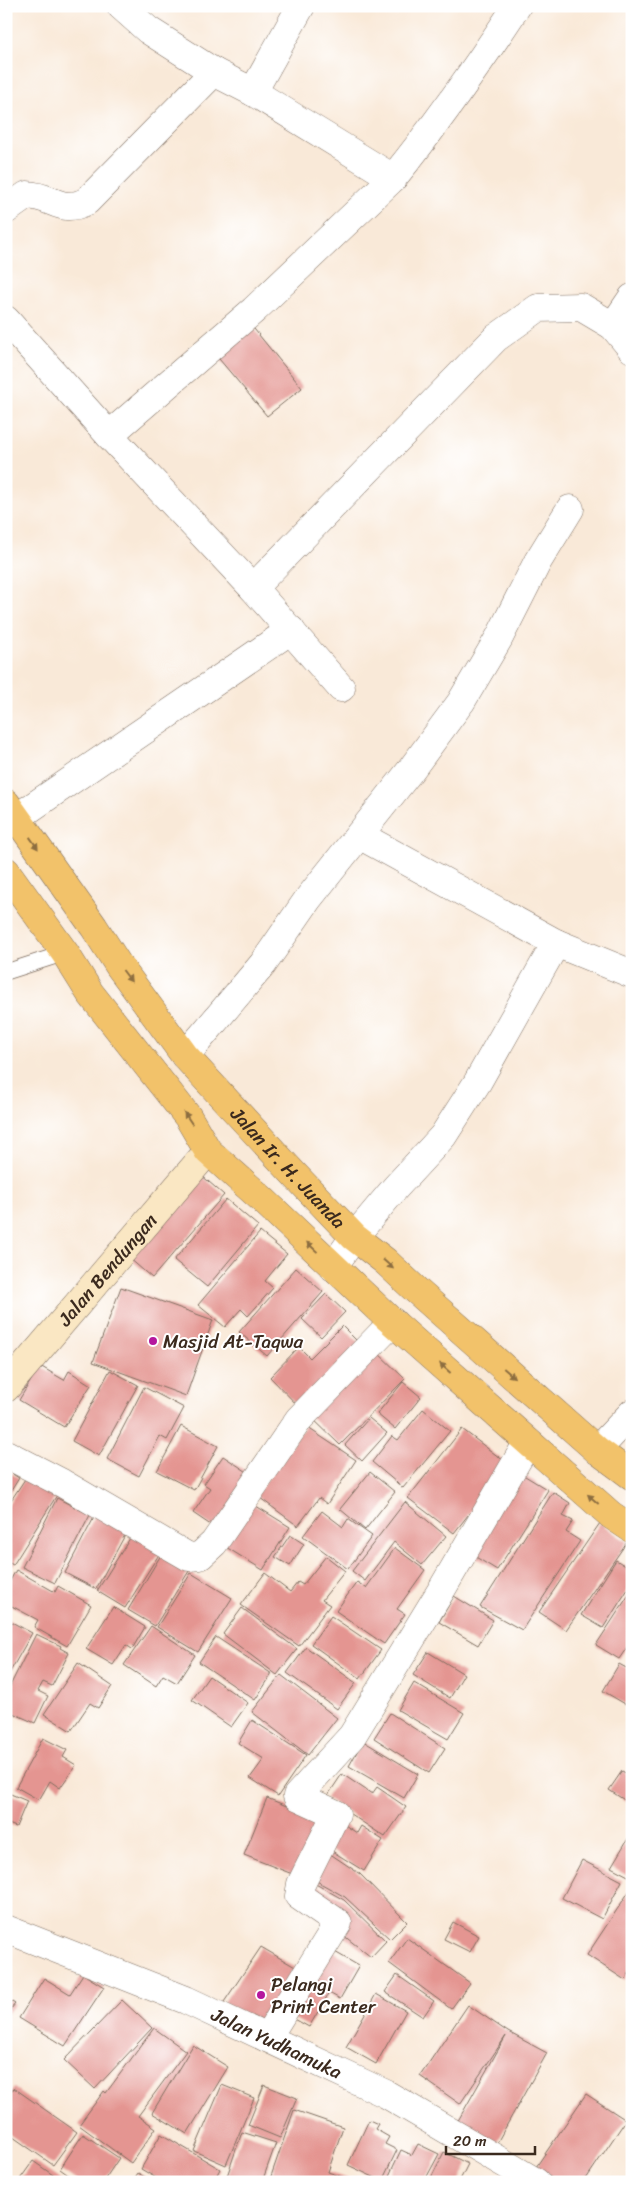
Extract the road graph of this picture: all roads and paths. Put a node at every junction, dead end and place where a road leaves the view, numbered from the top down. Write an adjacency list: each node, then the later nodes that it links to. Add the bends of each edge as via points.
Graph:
1 (120, 6): 4 (street, via 148,30)
2 (301, 6): 5 (street)
3 (517, 6): 6 (street, via 461,90)
4 (214, 72): 5 (street); 7 (street, via 87,201 76,207 65,207 46,198 27,195)
5 (253, 92): 6 (street)
6 (393, 178): 12 (street, via 254,310)
7 (6, 210)
8 (632, 298): 10 (street)
9 (6, 320): 12 (street)
10 (613, 326): 11 (street); 14 (street, via 581,307 538,308 496,338)
11 (632, 349)
12 (109, 435): 14 (street)
13 (570, 509): 18 (street, via 461,702)
14 (253, 588): 15 (street)
15 (291, 630): 16 (street); 17 (street)
16 (341, 688)
17 (10, 815): 24 (highway, Jalan Ir. H. Juanda, one-way to 24)
18 (359, 835): 20 (street); 24 (street, via 308,900 264,964)
19 (6, 871): 21 (highway, Jalan Ir. H. Juanda)
20 (556, 944): 23 (street); 26 (street, via 443,1136)
21 (65, 953): 22 (lane); 25 (highway, Jalan Ir. H. Juanda, one-way to 21, via 188,1118 111,1022)
22 (6, 972)
23 (632, 974)
24 (185, 1056): 26 (highway, Jalan Ir. H. Juanda)
25 (208, 1151): 27 (highway, Jalan Ir. H. Juanda, one-way to 25); 29 (street, Jalan Bendungan)
26 (354, 1237): 27 (street); 32 (highway, Jalan Ir. H. Juanda, one-way to 32, via 386,1261)
27 (333, 1266): 28 (highway, Jalan Ir. H. Juanda)
28 (393, 1322): 31 (highway, Jalan Ir. H. Juanda, one-way to 28); 33 (street, via 299,1419 214,1543 200,1556 189,1557)
29 (6, 1388)
30 (632, 1413): 32 (street)
31 (528, 1442): 35 (highway, Jalan Ir. H. Juanda, one-way to 31); 37 (street, via 352,1736 297,1796 336,1814 299,1896 338,1923)
32 (597, 1450): 34 (highway, Jalan Ir. H. Juanda)
33 (6, 1454)
34 (632, 1476)
35 (632, 1529)
36 (6, 1929): 37 (street, Jalan Yudhamuka, via 186,2000)
37 (267, 2038): 38 (street, Jalan Yudhamuka, via 386,2094)
38 (536, 2182)

